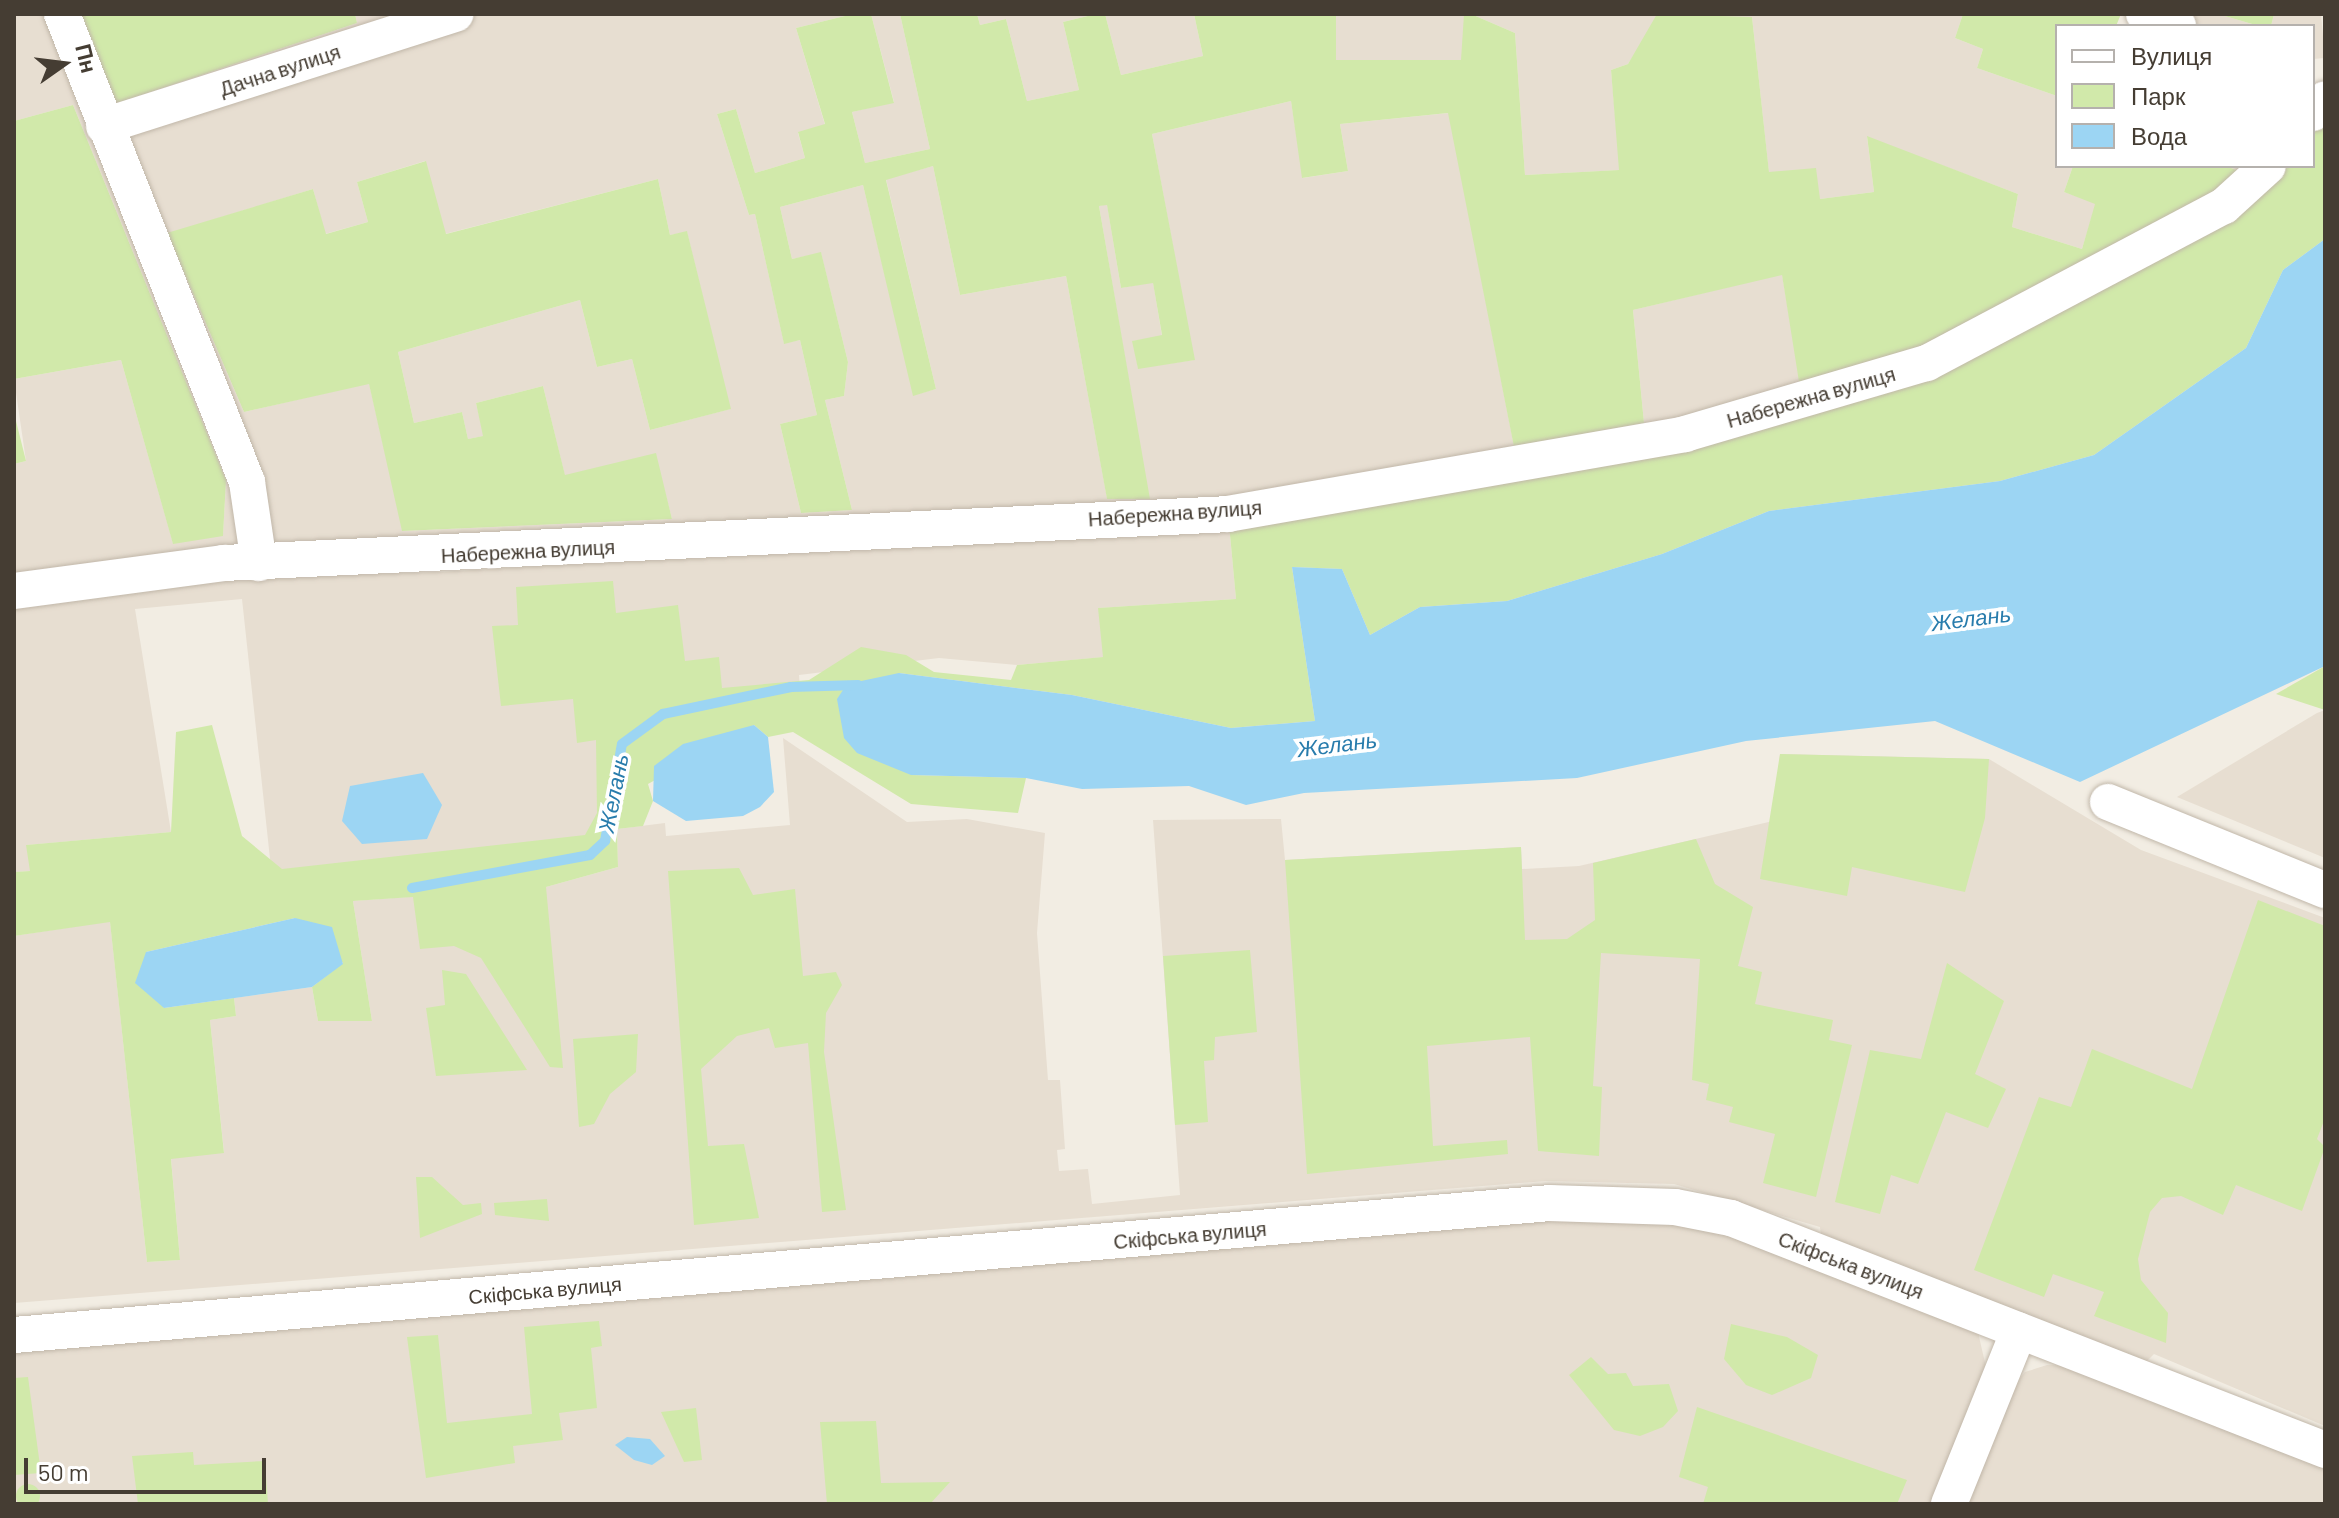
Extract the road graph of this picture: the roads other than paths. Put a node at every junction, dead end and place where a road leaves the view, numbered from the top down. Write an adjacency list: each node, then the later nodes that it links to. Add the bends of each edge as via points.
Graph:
1 (62, 14): 5 (street)
2 (456, 14): 5 (street, Дачна вулиця)
3 (2144, 14): 4 (street)
4 (2172, 24)
5 (104, 126): 7 (street, via 247,482)
6 (2266, 168): 7 (street, Набережна вулиця, via 2224,206 1927,363 1685,434 1228,514)
7 (259, 563): 8 (street, Набережна вулиця)
8 (14, 591)
9 (2108, 802): 10 (street)
10 (2325, 890)
11 (2019, 1331): 12 (street, Скіфська вулиця, via 1731,1218 1675,1207 1549,1203); 13 (street, Скіфська вулиця); 14 (street)
12 (14, 1335)
13 (2325, 1450)
14 (1949, 1504)

